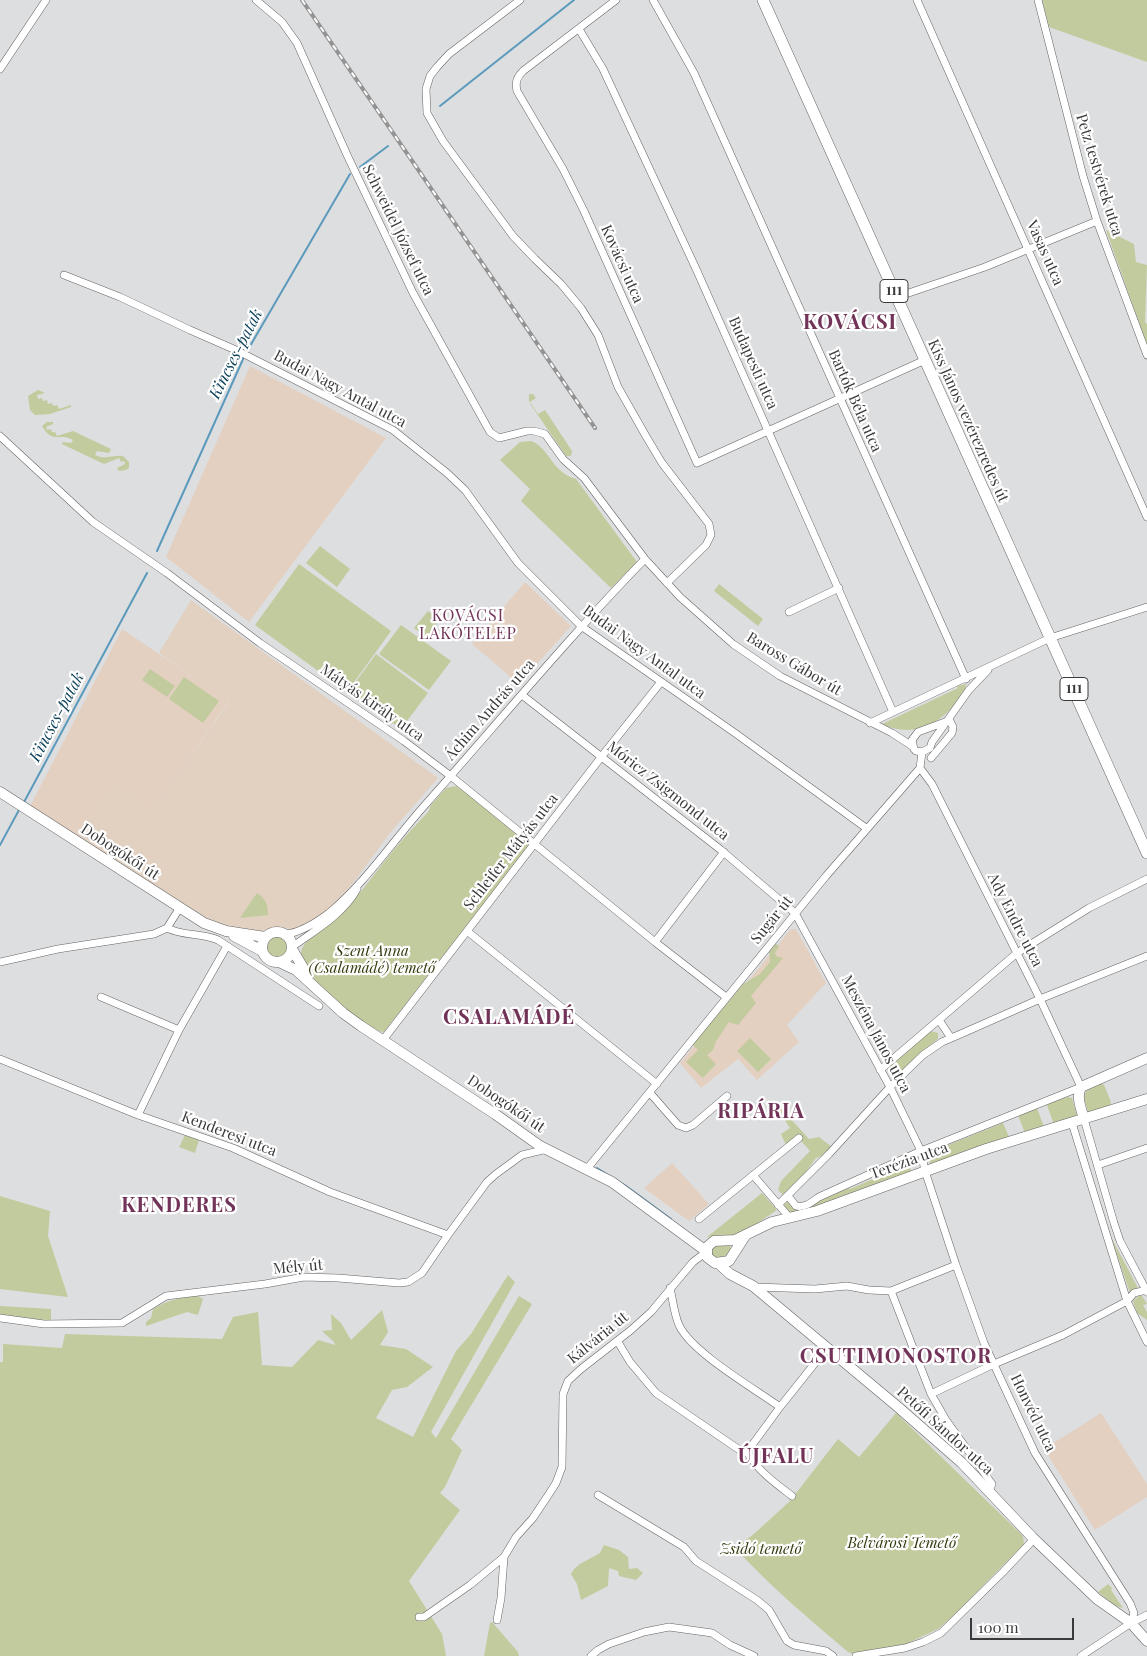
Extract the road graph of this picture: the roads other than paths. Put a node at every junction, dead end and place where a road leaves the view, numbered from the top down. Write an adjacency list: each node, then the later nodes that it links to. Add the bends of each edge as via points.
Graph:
1 (46, 0): 10 (street)
2 (256, 0): 18 (street, Schweidel József utca, via 282,22 297,43 413,294 490,432 500,438 527,431)
3 (520, 0): 23 (street, via 449,54 437,67 426,89 427,114 442,141 513,236 581,308 598,334 618,387 651,445 709,524 711,535 706,545)
4 (616, 0): 9 (street)
5 (653, 0): 17 (street, Bartók Béla utca, via 694,73)
6 (764, 0): 14 (main road, Kiss János vezérezredes út / 111)
7 (917, 0): 12 (street, Vasas utca)
8 (1038, 0): 11 (street, Petz testvérek utca)
9 (579, 29): 19 (street, Budapesti utca, via 603,70); 19 (street, Kovácsi utca, via 524,71 516,80 518,91 584,211 697,463)
10 (0, 69)
11 (1097, 221): 12 (street); 15 (street, Petz testvérek utca)
12 (1029, 250): 14 (street); 21 (street, Vasas utca)
13 (64, 275): 27 (street, Budai Nagy Antal utca, via 251,357 393,430 465,490 518,563)
14 (896, 297): 16 (main road, Kiss János vezérezredes út / 111)
15 (1147, 355)
16 (925, 360): 17 (street); 28 (main road, Kiss János vezérezredes út / 111)
17 (839, 399): 19 (street); 30 (street, Bartók Béla utca)
18 (538, 432): 22 (street, Baross Gábor út, via 545,434 562,459 584,478)
19 (768, 432): 24 (street, Budapesti utca)
20 (0, 436): 44 (street, Mátyás király utca, via 93,522)
21 (1147, 517)
22 (645, 559): 23 (street, Baross Gábor út); 27 (street, Áchim András utca)
23 (667, 583): 35 (street, Baross Gábor út, via 714,628 761,664)
24 (839, 588): 26 (street); 33 (street, Budapesti utca)
25 (1147, 607): 28 (street)
26 (789, 612)
27 (581, 626): 31 (street, Budai Nagy Antal utca); 32 (street, Áchim András utca)
28 (1050, 638): 29 (street); 49 (main road, Kiss János vezérezredes út / 111)
29 (991, 666): 30 (street); 34 (street)
30 (966, 679): 33 (street)
31 (661, 682): 41 (street, Schleifer Mátyás utca); 46 (street, Budai Nagy Antal utca)
32 (522, 694): 41 (street, Móricz Zsigmond utca); 44 (street, Áchim András utca)
33 (893, 712): 35 (street)
34 (948, 720): 36 (street); 39 (street); 42 (street, via 953,727 952,733)
35 (870, 723): 37 (street, Baross Gábor út)
36 (921, 732): 38 (street); 39 (street, via 928,734)
37 (892, 733): 38 (street); 40 (street)
38 (913, 737): 40 (street)
39 (932, 742): 40 (street, via 928,750)
40 (917, 750): 43 (street)
41 (602, 756): 47 (street, Schleifer Mátyás utca); 48 (street, Móricz Zsigmond utca)
42 (931, 758)
43 (920, 768): 46 (street, Sugár út); 63 (street, Ady Endre utca, via 932,784)
44 (451, 776): 47 (street, Mátyás király utca); 51 (street, Áchim András utca)
45 (0, 792): 52 (main road, Dobogókői út)
46 (866, 828): 53 (street, Sugár út)
47 (535, 844): 56 (street, Schleifer Mátyás utca); 59 (street, Mátyás király utca)
48 (724, 852): 53 (street, Móricz Zsigmond utca); 59 (street)
49 (1147, 853)
50 (1147, 879): 63 (street, via 1089,908)
51 (360, 882): 57 (street, Áchim András utca, via 322,918); 61 (street, Áchim András utca, via 343,908)
52 (179, 909): 54 (street); 55 (main road, Dobogókői út, via 204,924)
53 (795, 913): 68 (street, Sugár út); 78 (street, Meszéna János utca)
54 (167, 928): 60 (street, via 174,932 212,937); 65 (street, via 147,936 58,949)
55 (226, 931): 58 (main road, Dobogókői út); 62 (main road, Dobogókői út)
56 (467, 931): 75 (street, Schleifer Mátyás utca); 79 (street)
57 (285, 934): 58 (main road, via 276,931); 61 (main road)
58 (265, 937): 62 (main road)
59 (655, 942): 68 (street, Mátyás király utca)
60 (227, 946): 71 (street); 73 (street)
61 (292, 948): 66 (main road, via 288,956); 67 (main road, Dobogókői út)
62 (262, 951): 66 (main road, via 268,959)
63 (1017, 953): 70 (street, Ady Endre utca); 72 (street)
64 (1147, 956): 70 (street)
65 (0, 962)
66 (279, 962): 67 (main road, Dobogókői út, via 296,970)
67 (316, 988): 75 (main road, Dobogókői út, via 343,1013)
68 (726, 997): 79 (street, Sugár út)
69 (100, 998): 73 (street)
70 (1040, 999): 74 (street); 81 (street, Ady Endre utca)
71 (319, 1006)
72 (939, 1020): 74 (street); 78 (street)
73 (179, 1030): 85 (street)
74 (951, 1038): 80 (street, via 923,1054)
75 (383, 1040): 90 (main road, Dobogókői út)
76 (1147, 1058): 81 (main road)
77 (0, 1059): 85 (street, Kenderesi utca)
78 (880, 1070): 80 (street, Meszéna János utca)
79 (657, 1084): 82 (street, Sugár út)
80 (890, 1086): 91 (street, Meszéna János utca); 96 (street)
81 (1081, 1087): 86 (main road, via 1078,1098); 91 (street, Terézia utca)
82 (650, 1093): 83 (street, via 678,1125 686,1128); 93 (street, Sugár út)
83 (727, 1096)
84 (1147, 1099): 86 (main road, Terézia utca)
85 (138, 1114): 100 (street, Kenderesi utca, via 233,1148 330,1192)
86 (1084, 1119): 87 (main road, Terézia utca); 92 (street)
87 (1072, 1123): 94 (main road, Terézia utca); 110 (street)
88 (799, 1138): 95 (street)
89 (1147, 1148): 92 (street)
90 (548, 1149): 93 (main road, Dobogókői út); 100 (street, Mély út, via 522,1155 496,1174)
91 (921, 1151): 94 (street, Meszéna János utca); 96 (street, Terézia utca, via 809,1204 796,1206)
92 (1098, 1165): 109 (street, via 1120,1242)
93 (586, 1170): 103 (main road, Dobogókői út, via 612,1182)
94 (925, 1171): 98 (main road, Terézia utca); 105 (street, Honvéd utca)
95 (754, 1175): 97 (street); 99 (street)
96 (788, 1196): 97 (street)
97 (778, 1205): 98 (street)
98 (789, 1217): 101 (main road, Terézia utca)
99 (699, 1219)
100 (448, 1235): 111 (street, Mély út, via 422,1273 404,1283 304,1277 166,1296 122,1323 44,1324)
101 (745, 1236): 102 (main road, Terézia utca); 104 (main road, Terézia utca)
102 (728, 1241): 103 (main road, via 714,1240); 104 (main road, via 733,1246)
103 (707, 1251): 104 (main road, via 712,1262); 107 (street, Kálvária út)
104 (727, 1259): 106 (main road, Petőfi Sándor utca, via 730,1274)
105 (956, 1265): 108 (street); 115 (street, Honvéd utca)
106 (753, 1286): 108 (street, via 815,1289 847,1286); 114 (main road, Petőfi Sándor utca)
107 (670, 1288): 112 (street, Kálvária út, via 651,1312); 117 (street, via 679,1324 687,1338 703,1353)
108 (892, 1291): 116 (street)
109 (1147, 1291): 110 (street, via 1134,1293)
110 (1127, 1301): 113 (street); 115 (street, via 1063,1335)
111 (0, 1318)
112 (618, 1342): 118 (street, via 656,1393 744,1453); 123 (street, Kálvária út, via 576,1372 565,1386 562,1467 542,1505)
113 (1147, 1342)
114 (828, 1348): 117 (street); 119 (main road, Petőfi Sándor utca, via 962,1463)
115 (994, 1364): 116 (street); 127 (street, Honvéd utca, via 1035,1453 1130,1603 1134,1613)
116 (931, 1394): 119 (street, Petőfi Sándor utca, via 992,1484)
117 (780, 1407): 118 (street)
118 (748, 1452): 121 (street, via 772,1481)
119 (989, 1491): 122 (main road, Petőfi Sándor utca)
120 (598, 1495): 132 (street, via 684,1547 696,1561 757,1600 769,1610 787,1642 826,1651)
121 (792, 1496)
122 (1034, 1539): 127 (main road, Petőfi Sándor utca, via 1097,1599); 129 (street, via 941,1633)
123 (504, 1557): 125 (street, Kálvária út, via 470,1585); 126 (street, Kálvária út)
124 (1147, 1615): 127 (street)
125 (421, 1617)
126 (497, 1620)
127 (1131, 1623): 128 (main road, Petőfi Sándor utca); 134 (street)
128 (1147, 1641)
129 (896, 1653): 133 (street)
130 (591, 1656): 131 (street, via 609,1644 669,1627 712,1633)
131 (754, 1656)
132 (833, 1656)
133 (856, 1656)
134 (1081, 1656)

